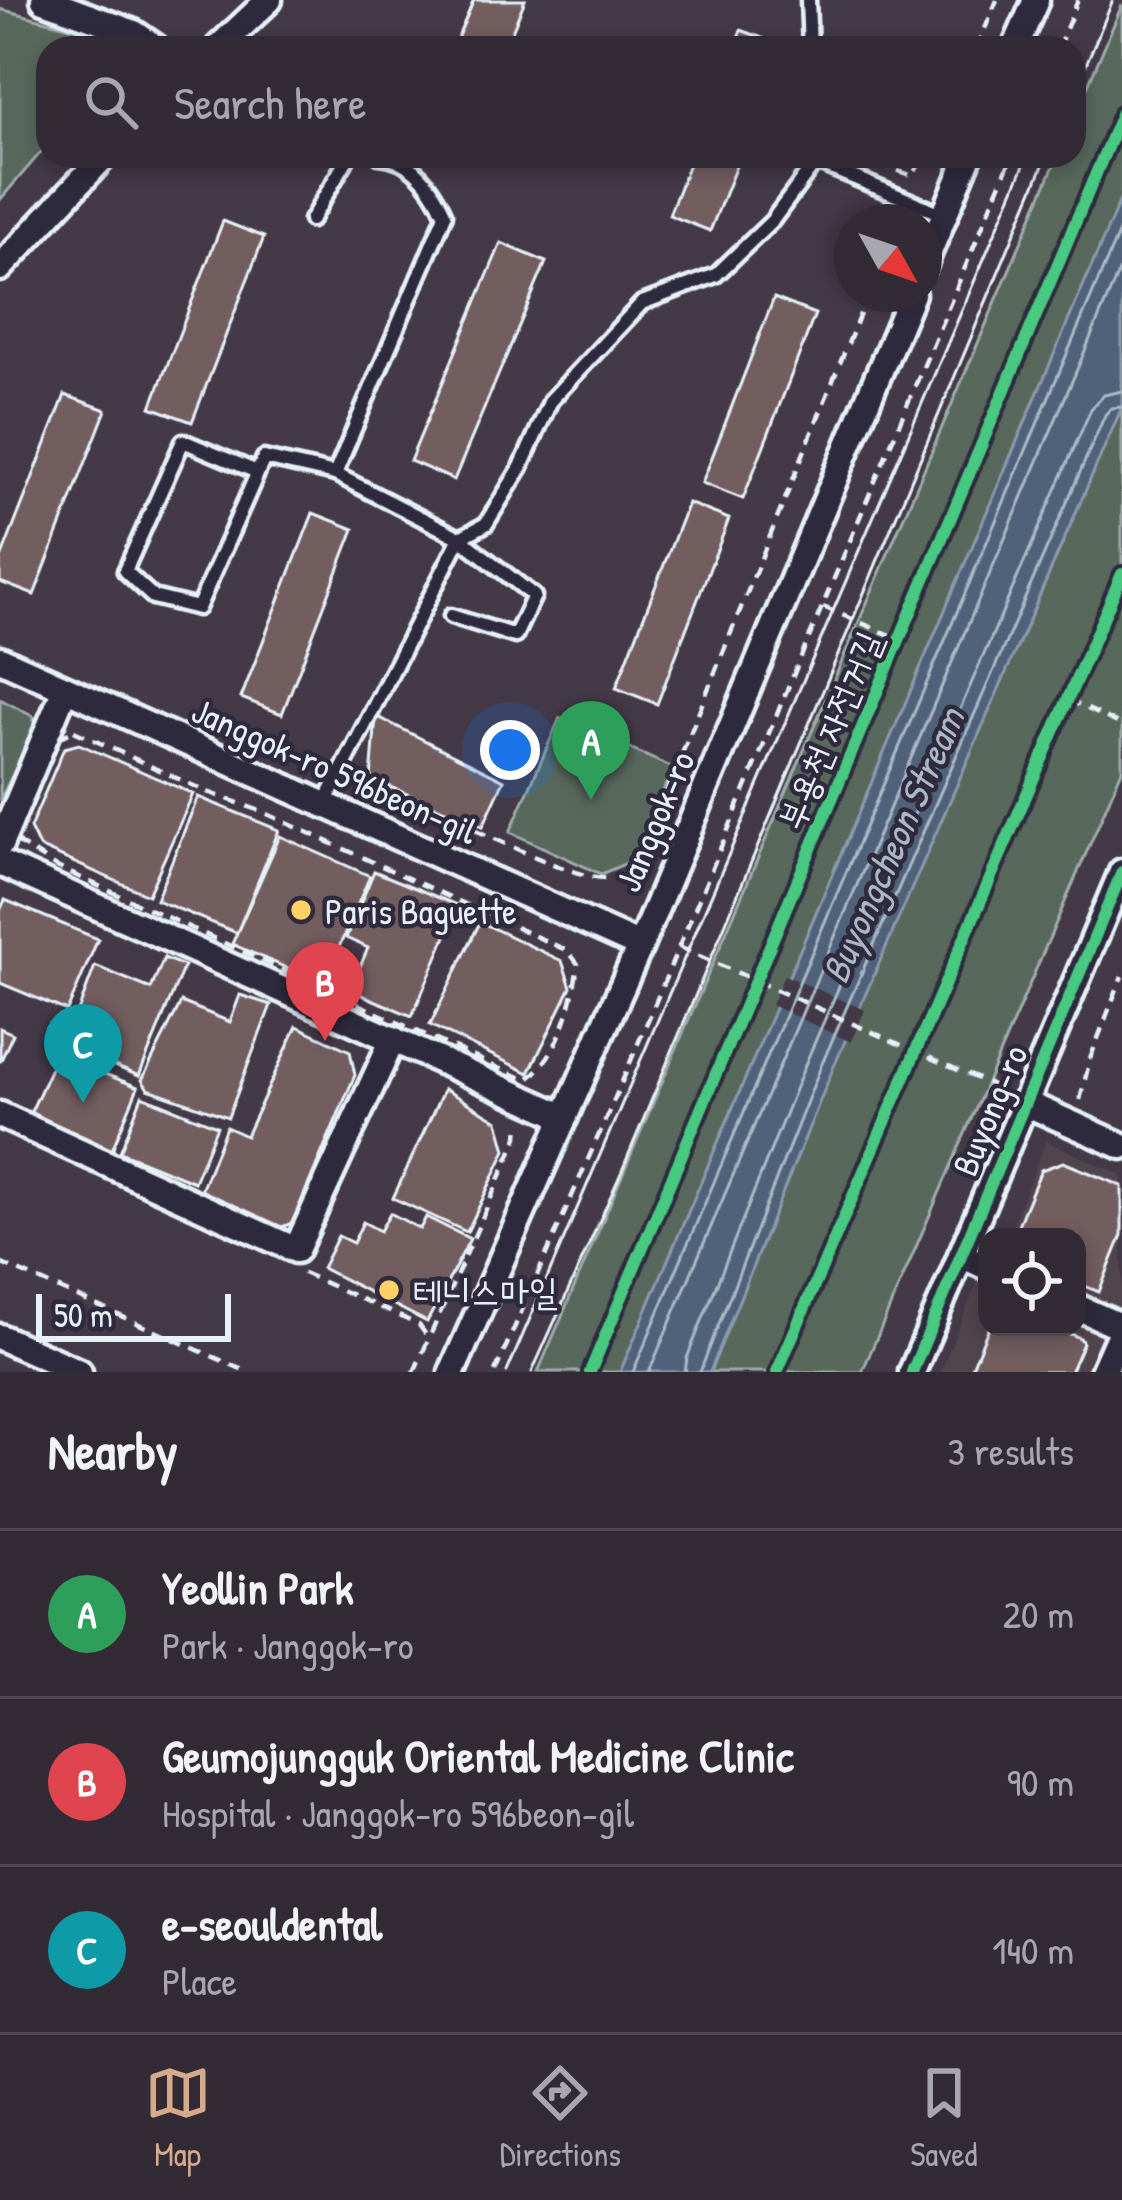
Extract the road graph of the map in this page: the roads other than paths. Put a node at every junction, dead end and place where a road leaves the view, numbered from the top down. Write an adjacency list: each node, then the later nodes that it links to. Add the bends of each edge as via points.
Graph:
1 (44, 0): 5 (street)
2 (269, 0): 6 (street)
3 (808, 0): 7 (lane)
4 (1036, 0): 8 (street)
5 (138, 36)
6 (231, 36)
7 (810, 36)
8 (1020, 36)
9 (93, 168): 18 (street)
10 (342, 168): 17 (lane)
11 (407, 168): 21 (lane, via 431,183 445,215)
12 (808, 168): 22 (lane, via 772,221 716,275 642,303 551,400 486,524)
13 (833, 168): 15 (lane)
14 (964, 168): 15 (street)
15 (944, 214): 16 (street)
16 (942, 219)
17 (311, 220)
18 (0, 268)
19 (904, 312): 30 (street, Janggok-ro)
20 (257, 472): 20 (lane, via 198,608 153,597 125,571 183,441); 21 (lane, via 264,458)
21 (335, 474): 22 (lane)
22 (460, 538): 23 (lane, via 534,596 515,636); 26 (lane)
23 (451, 616)
24 (0, 659): 25 (street, Janggok-ro 596beon-gil)
25 (65, 689): 26 (street, Janggok-ro 596beon-gil); 27 (street)
26 (324, 805): 30 (street, Janggok-ro 596beon-gil)
27 (0, 845)
28 (0, 863): 31 (street)
29 (1122, 872): 32 (street, Buyong-ro)
30 (640, 946): 34 (street, Janggok-ro)
31 (393, 1040): 33 (street, via 296,1250); 34 (street)
32 (1025, 1103): 35 (street); 36 (street, Buyong-ro)
33 (0, 1114)
34 (566, 1117): 42 (street, Janggok-ro)
35 (1122, 1146)
36 (961, 1256): 37 (street); 43 (street, Buyong-ro)
37 (978, 1263)
38 (1086, 1311): 39 (street)
39 (1122, 1328): 44 (street)
40 (0, 1336): 41 (street)
41 (79, 1372)
42 (452, 1372)
43 (912, 1372)
44 (1103, 1372)

